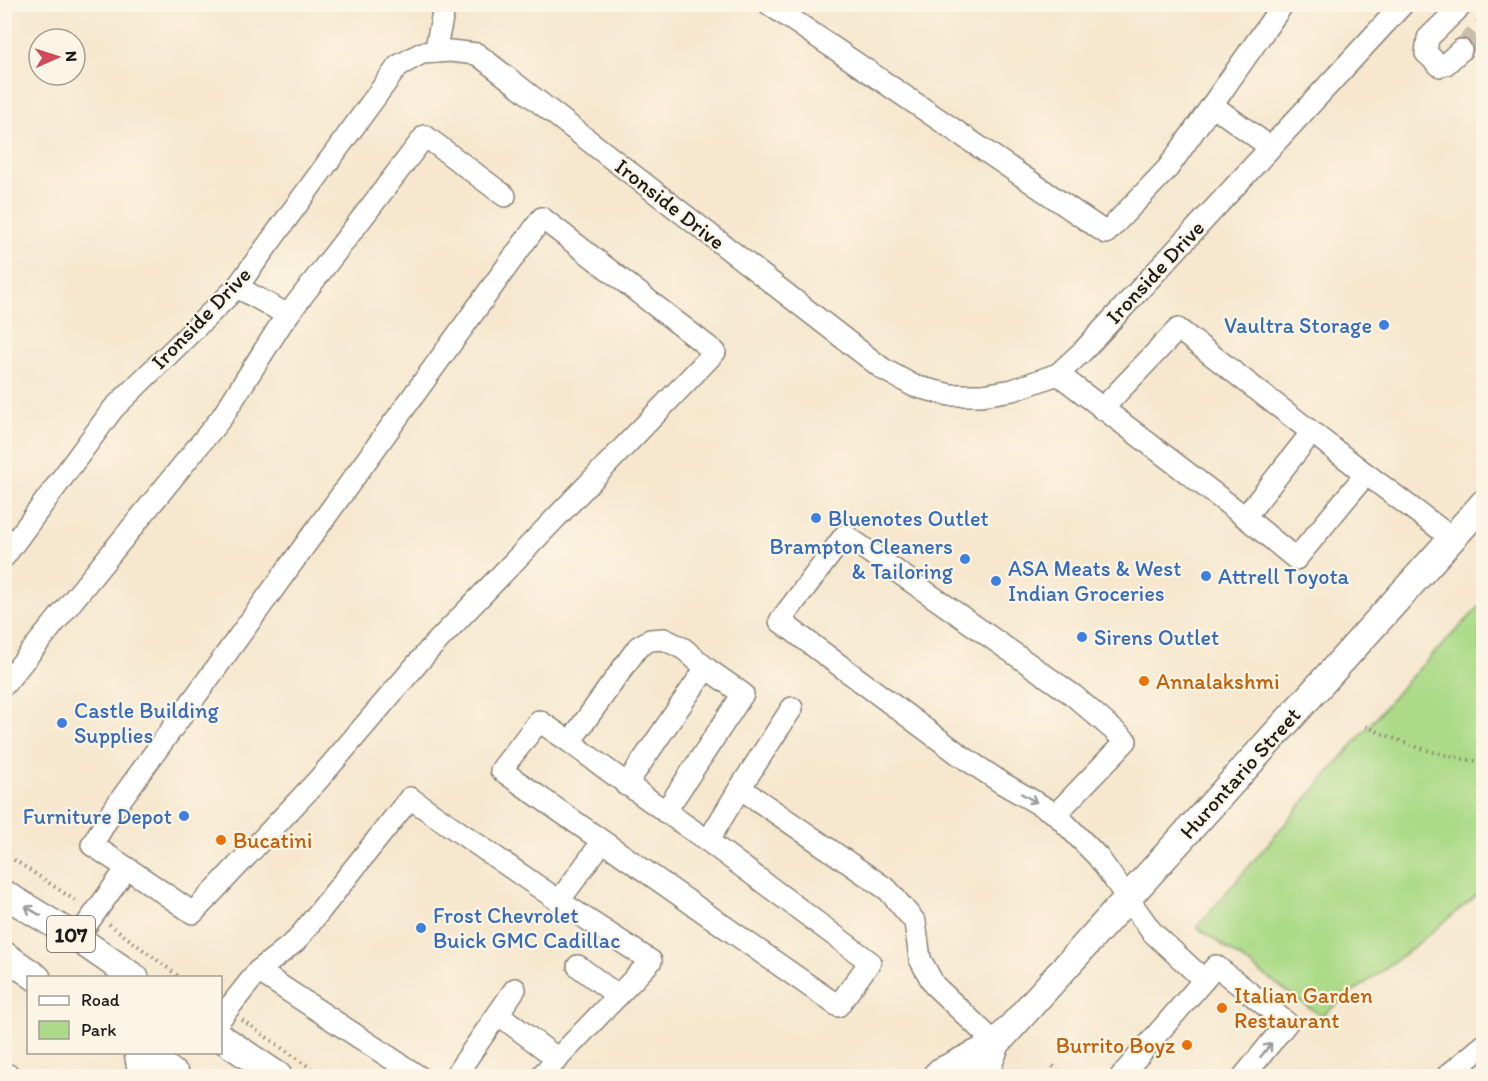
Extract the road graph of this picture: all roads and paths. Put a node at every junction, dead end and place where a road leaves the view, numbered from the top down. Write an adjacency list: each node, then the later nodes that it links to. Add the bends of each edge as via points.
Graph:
1 (445, 4): 7 (street)
2 (769, 4): 8 (street, via 1106,233 1168,168)
3 (1283, 4): 8 (street)
4 (1403, 4): 9 (street, Ironside Drive)
5 (1463, 4): 6 (street, via 1428,38 1426,53 1440,66)
6 (1461, 50)
7 (435, 52): 11 (street, Ironside Drive, via 422,53 398,66); 13 (street, Ironside Drive, via 477,54 883,369 914,386 950,394 982,395 1013,390)
8 (1212, 105): 9 (street)
9 (1270, 147): 13 (street, Ironside Drive)
10 (505, 196): 12 (street, via 425,136)
11 (237, 287): 12 (street); 20 (street, Ironside Drive, via 113,409)
12 (288, 315): 22 (street, via 222,417)
13 (1058, 374): 14 (street)
14 (1102, 409): 15 (street, via 1178,328); 18 (street)
15 (1312, 432): 16 (street); 18 (street)
16 (1366, 474): 18 (street, via 1296,559); 19 (street)
17 (1484, 502): 19 (main road, Hurontario Street)
18 (1245, 516)
19 (1452, 538): 35 (main road, Hurontario Street)
20 (4, 557)
21 (706, 668): 25 (street, via 684,649 664,639 650,640 638,647); 27 (street); 29 (street, via 743,694)
22 (4, 685)
23 (792, 708): 28 (street)
24 (1366, 726): 26 (path, via 1456,759)
25 (570, 742): 27 (street); 32 (street, via 539,721 501,770)
26 (1484, 762)
27 (626, 785): 29 (street)
28 (740, 788): 31 (street); 49 (street, via 888,890 915,922 920,959 934,985)
29 (665, 812): 31 (street)
30 (1056, 814): 30 (street, one-way to 30, via 1126,741 1073,695 845,535 780,621 960,755); 35 (street, via 1098,857)
31 (708, 841): 32 (street, via 870,962 838,1006)
32 (602, 842): 36 (street)
33 (127, 868): 33 (street, via 193,913 318,780 429,650 715,352 542,218 111,813 92,845); 37 (street)
34 (4, 894): 37 (main road, 107, one-way to 34)
35 (1128, 897): 43 (street, via 1152,932); 49 (main road, Hurontario Street)
36 (559, 901): 40 (street, via 410,798 296,941); 45 (street, via 651,961)
37 (77, 938): 42 (main road, 107)
38 (4, 956): 41 (main road, 107)
39 (578, 966): 45 (street)
40 (258, 971): 47 (street); 62 (street)
41 (34, 976)
42 (132, 976)
43 (1204, 981): 67 (street); 68 (street, one-way to 43, via 1287,1023 1216,966)
44 (515, 989): 46 (street)
45 (618, 996): 53 (street)
46 (498, 1014): 53 (street); 56 (street)
47 (224, 1015): 61 (path)
48 (222, 1038): 60 (main road)
49 (996, 1044): 64 (main road, Hurontario Street); 65 (main road, Hurontario Street)
50 (1484, 1045): 69 (street)
51 (135, 1054): 58 (street)
52 (146, 1054): 59 (main road)
53 (558, 1059): 63 (street)
54 (1053, 1066): 66 (path)
55 (4, 1073): 57 (street)
56 (463, 1073)
57 (10, 1077)
58 (139, 1077)
59 (176, 1077)
60 (278, 1077)
61 (322, 1077)
62 (417, 1077)
63 (541, 1077)
64 (936, 1077)
65 (984, 1077)
66 (1064, 1077)
67 (1121, 1077)
68 (1244, 1077)
69 (1447, 1077)

